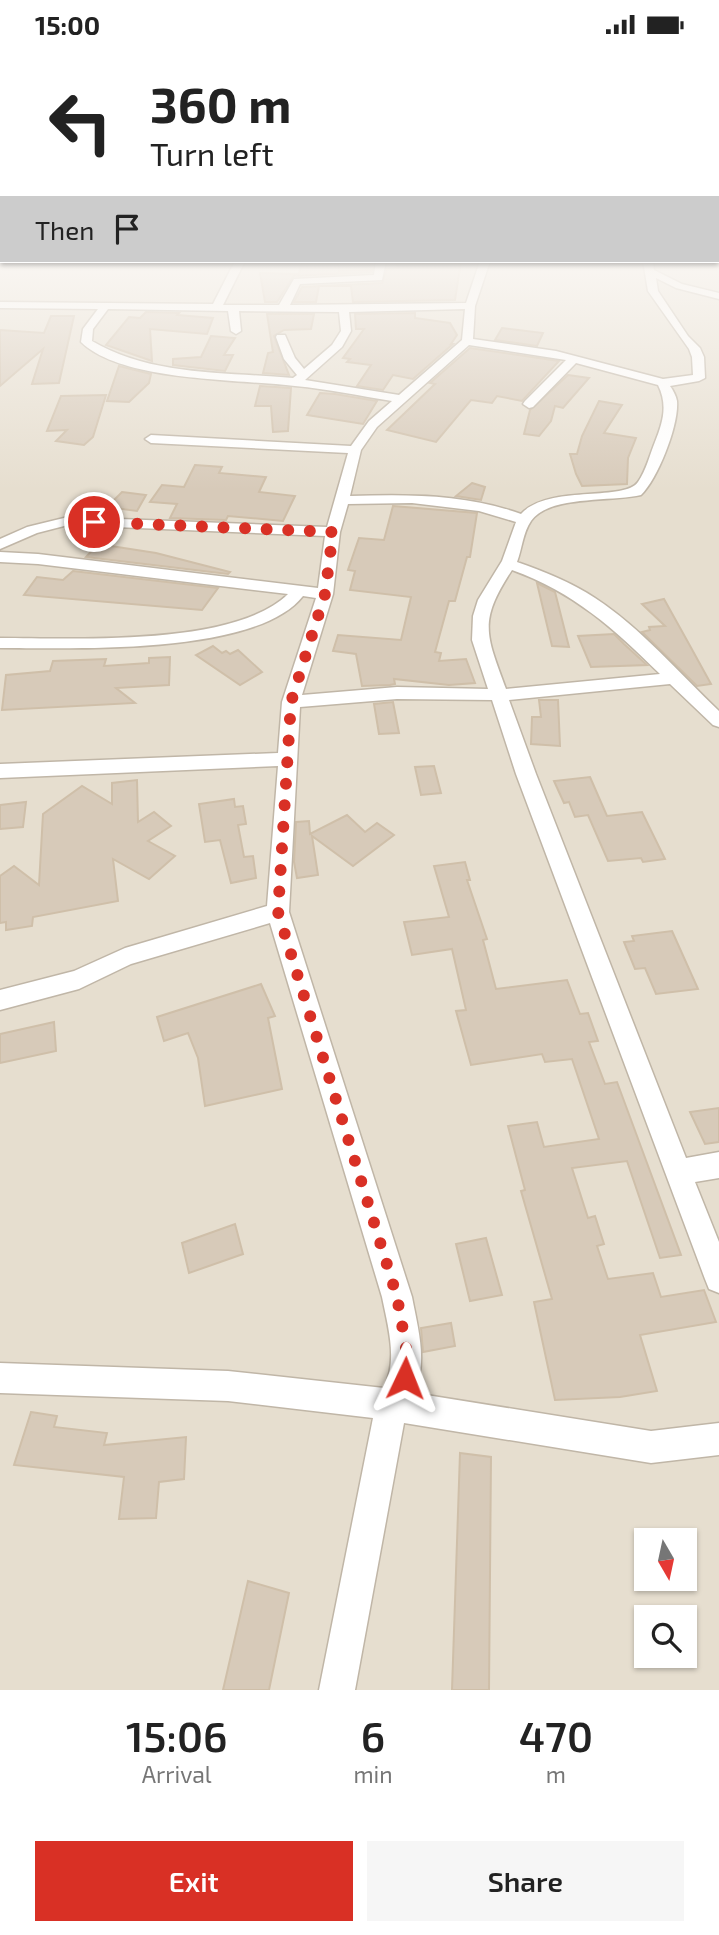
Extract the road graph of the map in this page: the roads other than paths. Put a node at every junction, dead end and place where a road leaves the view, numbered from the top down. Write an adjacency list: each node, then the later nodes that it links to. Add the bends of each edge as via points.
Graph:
1 (281, 337): 8 (street)
2 (86, 338): 8 (street, via 104,352 167,369)
3 (342, 338): 8 (street)
4 (467, 338): 6 (street)
5 (684, 338): 9 (street, via 694,348 704,379)
6 (467, 341): 7 (street); 10 (street)
7 (573, 359): 9 (street); 11 (street)
8 (300, 379): 10 (street)
9 (663, 383): 15 (street, via 671,399 668,424 645,483 635,492 547,503 531,510)
10 (401, 399): 13 (street, via 373,424)
11 (529, 404)
12 (151, 439): 13 (street)
13 (355, 450): 14 (street)
14 (343, 500): 15 (street, via 460,503 500,510); 16 (street)
15 (523, 520): 19 (street)
16 (333, 532): 17 (street, via 68,521); 21 (street)
17 (0, 545)
18 (0, 557): 20 (street)
19 (508, 564): 23 (street, via 589,601); 24 (street, via 489,589 479,619 480,640)
20 (299, 591): 21 (street); 22 (street, via 276,613 168,641)
21 (325, 594): 25 (street)
22 (0, 643)
23 (674, 678): 24 (street); 26 (street)
24 (499, 695): 25 (street, via 397,693); 32 (street)
25 (291, 702): 27 (street)
26 (719, 721)
27 (288, 759): 28 (street); 29 (street)
28 (0, 771)
29 (278, 912): 30 (street, via 125,957 79,979); 35 (street, via 397,1297 406,1347 405,1378)
30 (0, 1000)
31 (719, 1165): 32 (street)
32 (678, 1172): 33 (street)
33 (719, 1279)
34 (0, 1378): 35 (street, via 228,1386)
35 (392, 1405): 36 (street, via 650,1447); 37 (street)
36 (719, 1439)
37 (337, 1690)

